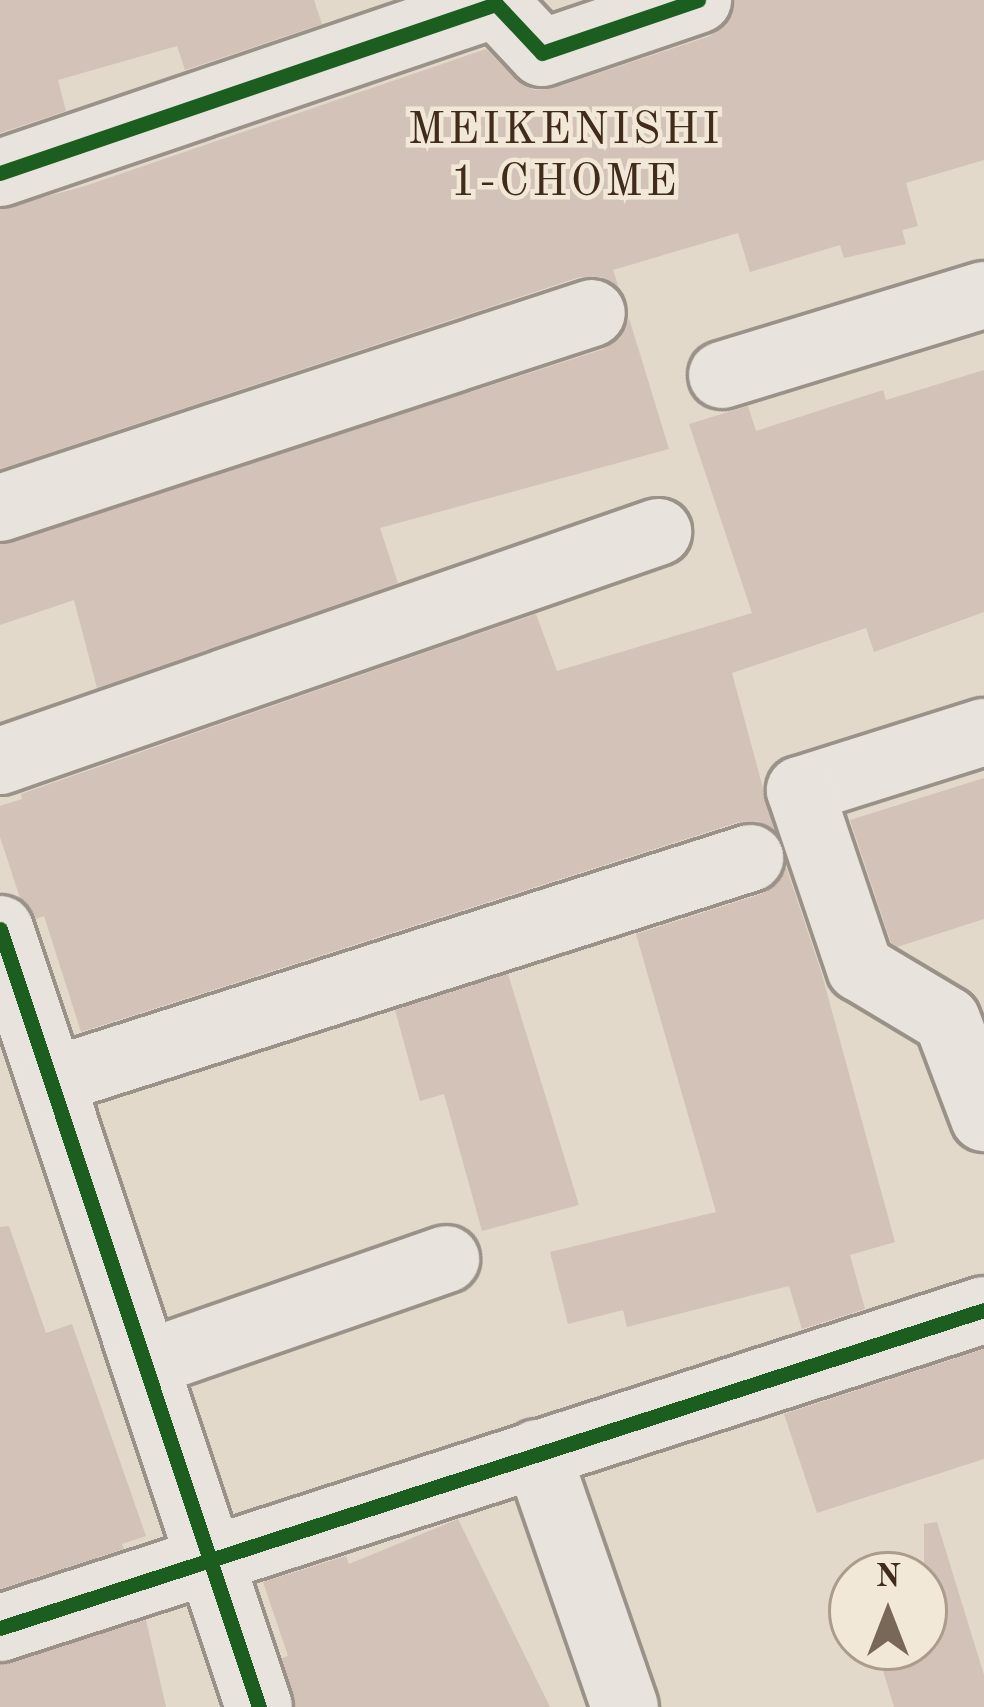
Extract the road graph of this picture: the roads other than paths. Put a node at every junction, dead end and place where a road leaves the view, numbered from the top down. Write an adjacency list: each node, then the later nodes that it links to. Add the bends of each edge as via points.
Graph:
1 (698, 0): 2 (street, via 542,53 496,4)
2 (0, 172)
3 (984, 295): 5 (street)
4 (592, 313): 6 (street)
5 (722, 375)
6 (0, 508)
7 (658, 532): 9 (street)
8 (984, 732): 13 (street, via 800,790 860,968 947,1020)
9 (0, 761)
10 (750, 858): 12 (street)
11 (0, 929): 12 (street)
12 (51, 1081): 16 (street)
13 (984, 1118)
14 (446, 1259): 16 (street)
15 (984, 1310): 17 (street)
16 (145, 1364): 18 (street)
17 (537, 1453): 18 (street); 21 (street)
18 (210, 1558): 19 (street); 20 (street)
19 (0, 1628)
20 (260, 1707)
21 (625, 1707)

